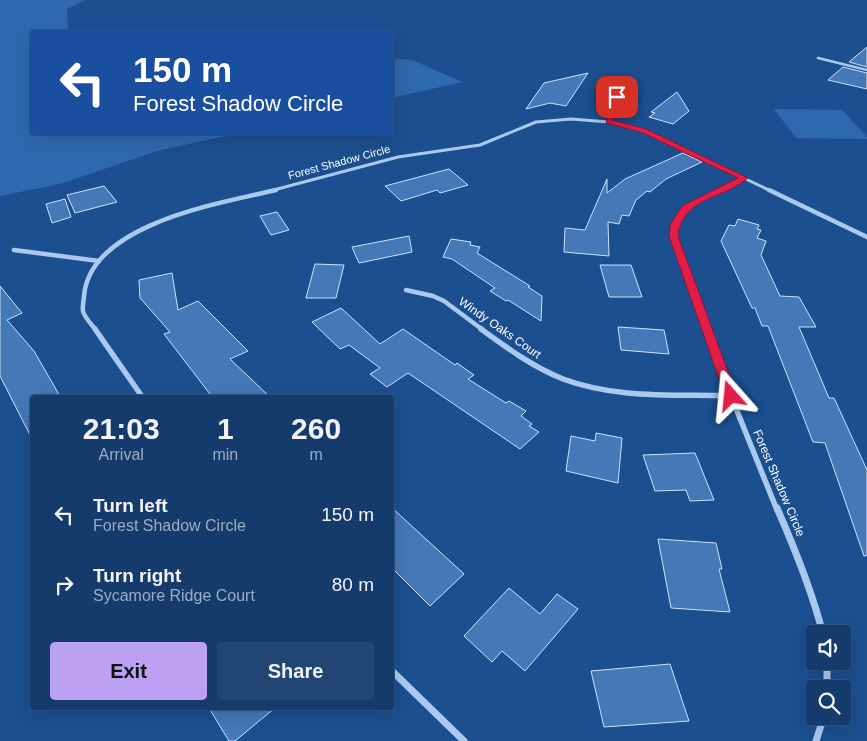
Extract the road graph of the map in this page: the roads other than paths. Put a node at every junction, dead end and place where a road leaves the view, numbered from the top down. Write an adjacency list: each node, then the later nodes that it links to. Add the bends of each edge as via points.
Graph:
1 (818, 58): 2 (street)
2 (867, 70)
3 (617, 97): 4 (street)
4 (608, 122): 5 (street, Forest Shadow Circle, via 644,130); 8 (street, Forest Shadow Circle, via 575,119 533,123 482,145 393,159 204,208 139,230)
5 (744, 178): 6 (street, Forest Shadow Circle); 11 (street, Forest Shadow Circle, via 685,208 673,236)
6 (867, 237)
7 (14, 250): 8 (street)
8 (99, 261): 10 (street, Forest Shadow Circle, via 84,285 81,298 83,312)
9 (406, 290): 11 (street, Windy Oaks Court, via 444,301 532,364 581,385 626,392)
10 (141, 395)
11 (731, 396): 12 (street, Forest Shadow Circle, via 794,547)
12 (821, 625)
13 (394, 673): 15 (street)
14 (821, 725): 16 (street)
15 (464, 741)
16 (816, 741)

